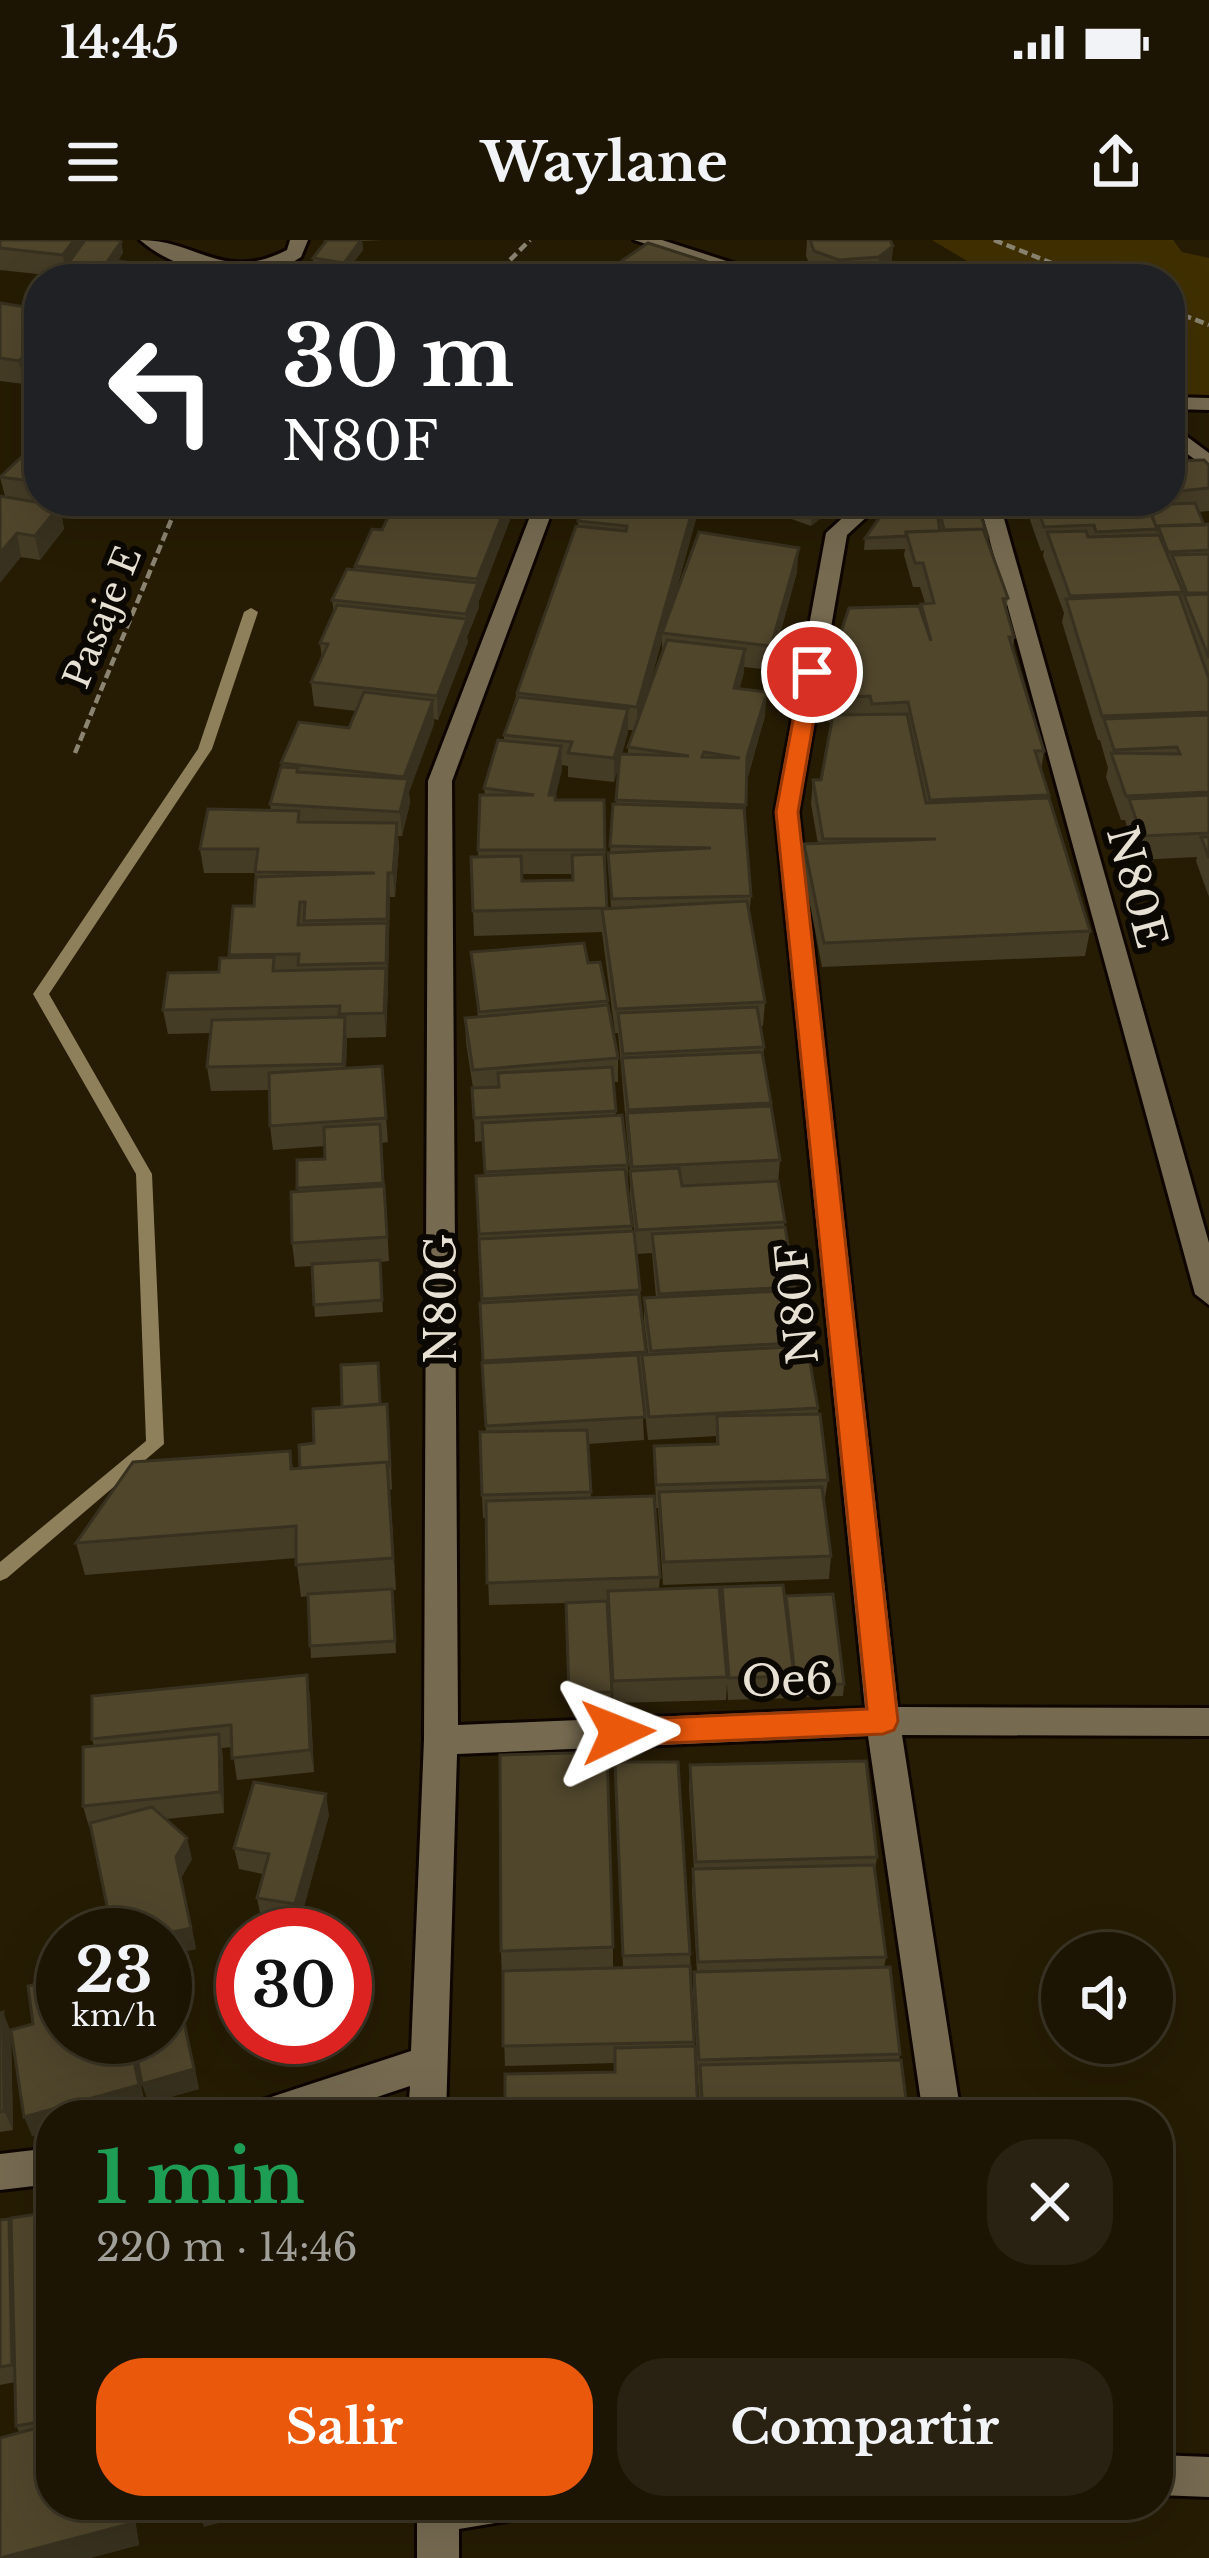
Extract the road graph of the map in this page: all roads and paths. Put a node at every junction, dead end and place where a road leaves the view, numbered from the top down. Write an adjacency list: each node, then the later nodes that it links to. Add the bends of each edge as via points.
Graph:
1 (149, 240): 6 (street)
2 (299, 240): 7 (street, via 295,253)
3 (530, 240): 8 (path)
4 (643, 240): 9 (street)
5 (994, 240): 10 (path)
6 (189, 264)
7 (267, 264)
8 (506, 264)
9 (723, 264)
10 (1054, 264)
11 (1185, 443): 12 (street)
12 (1209, 464)
13 (173, 516): 17 (path, Pasaje E)
14 (540, 516): 21 (street, N80G, via 440,781)
15 (856, 516): 19 (street, N80F, via 836,533 787,812)
16 (993, 516): 18 (street, N80E)
17 (75, 753)
18 (1209, 1294)
19 (883, 1721): 20 (street, Oe6); 21 (street, Oe6); 25 (street, N80F)
20 (1209, 1722)
21 (441, 1740): 22 (street, N80G)
22 (425, 2064): 23 (street); 24 (street, N80G)
23 (315, 2100)
24 (426, 2100)
25 (940, 2100)
26 (36, 2167): 27 (street)
27 (0, 2172)
28 (1173, 2476): 29 (street)
29 (1209, 2477)
30 (438, 2520): 31 (street)
31 (438, 2558)

